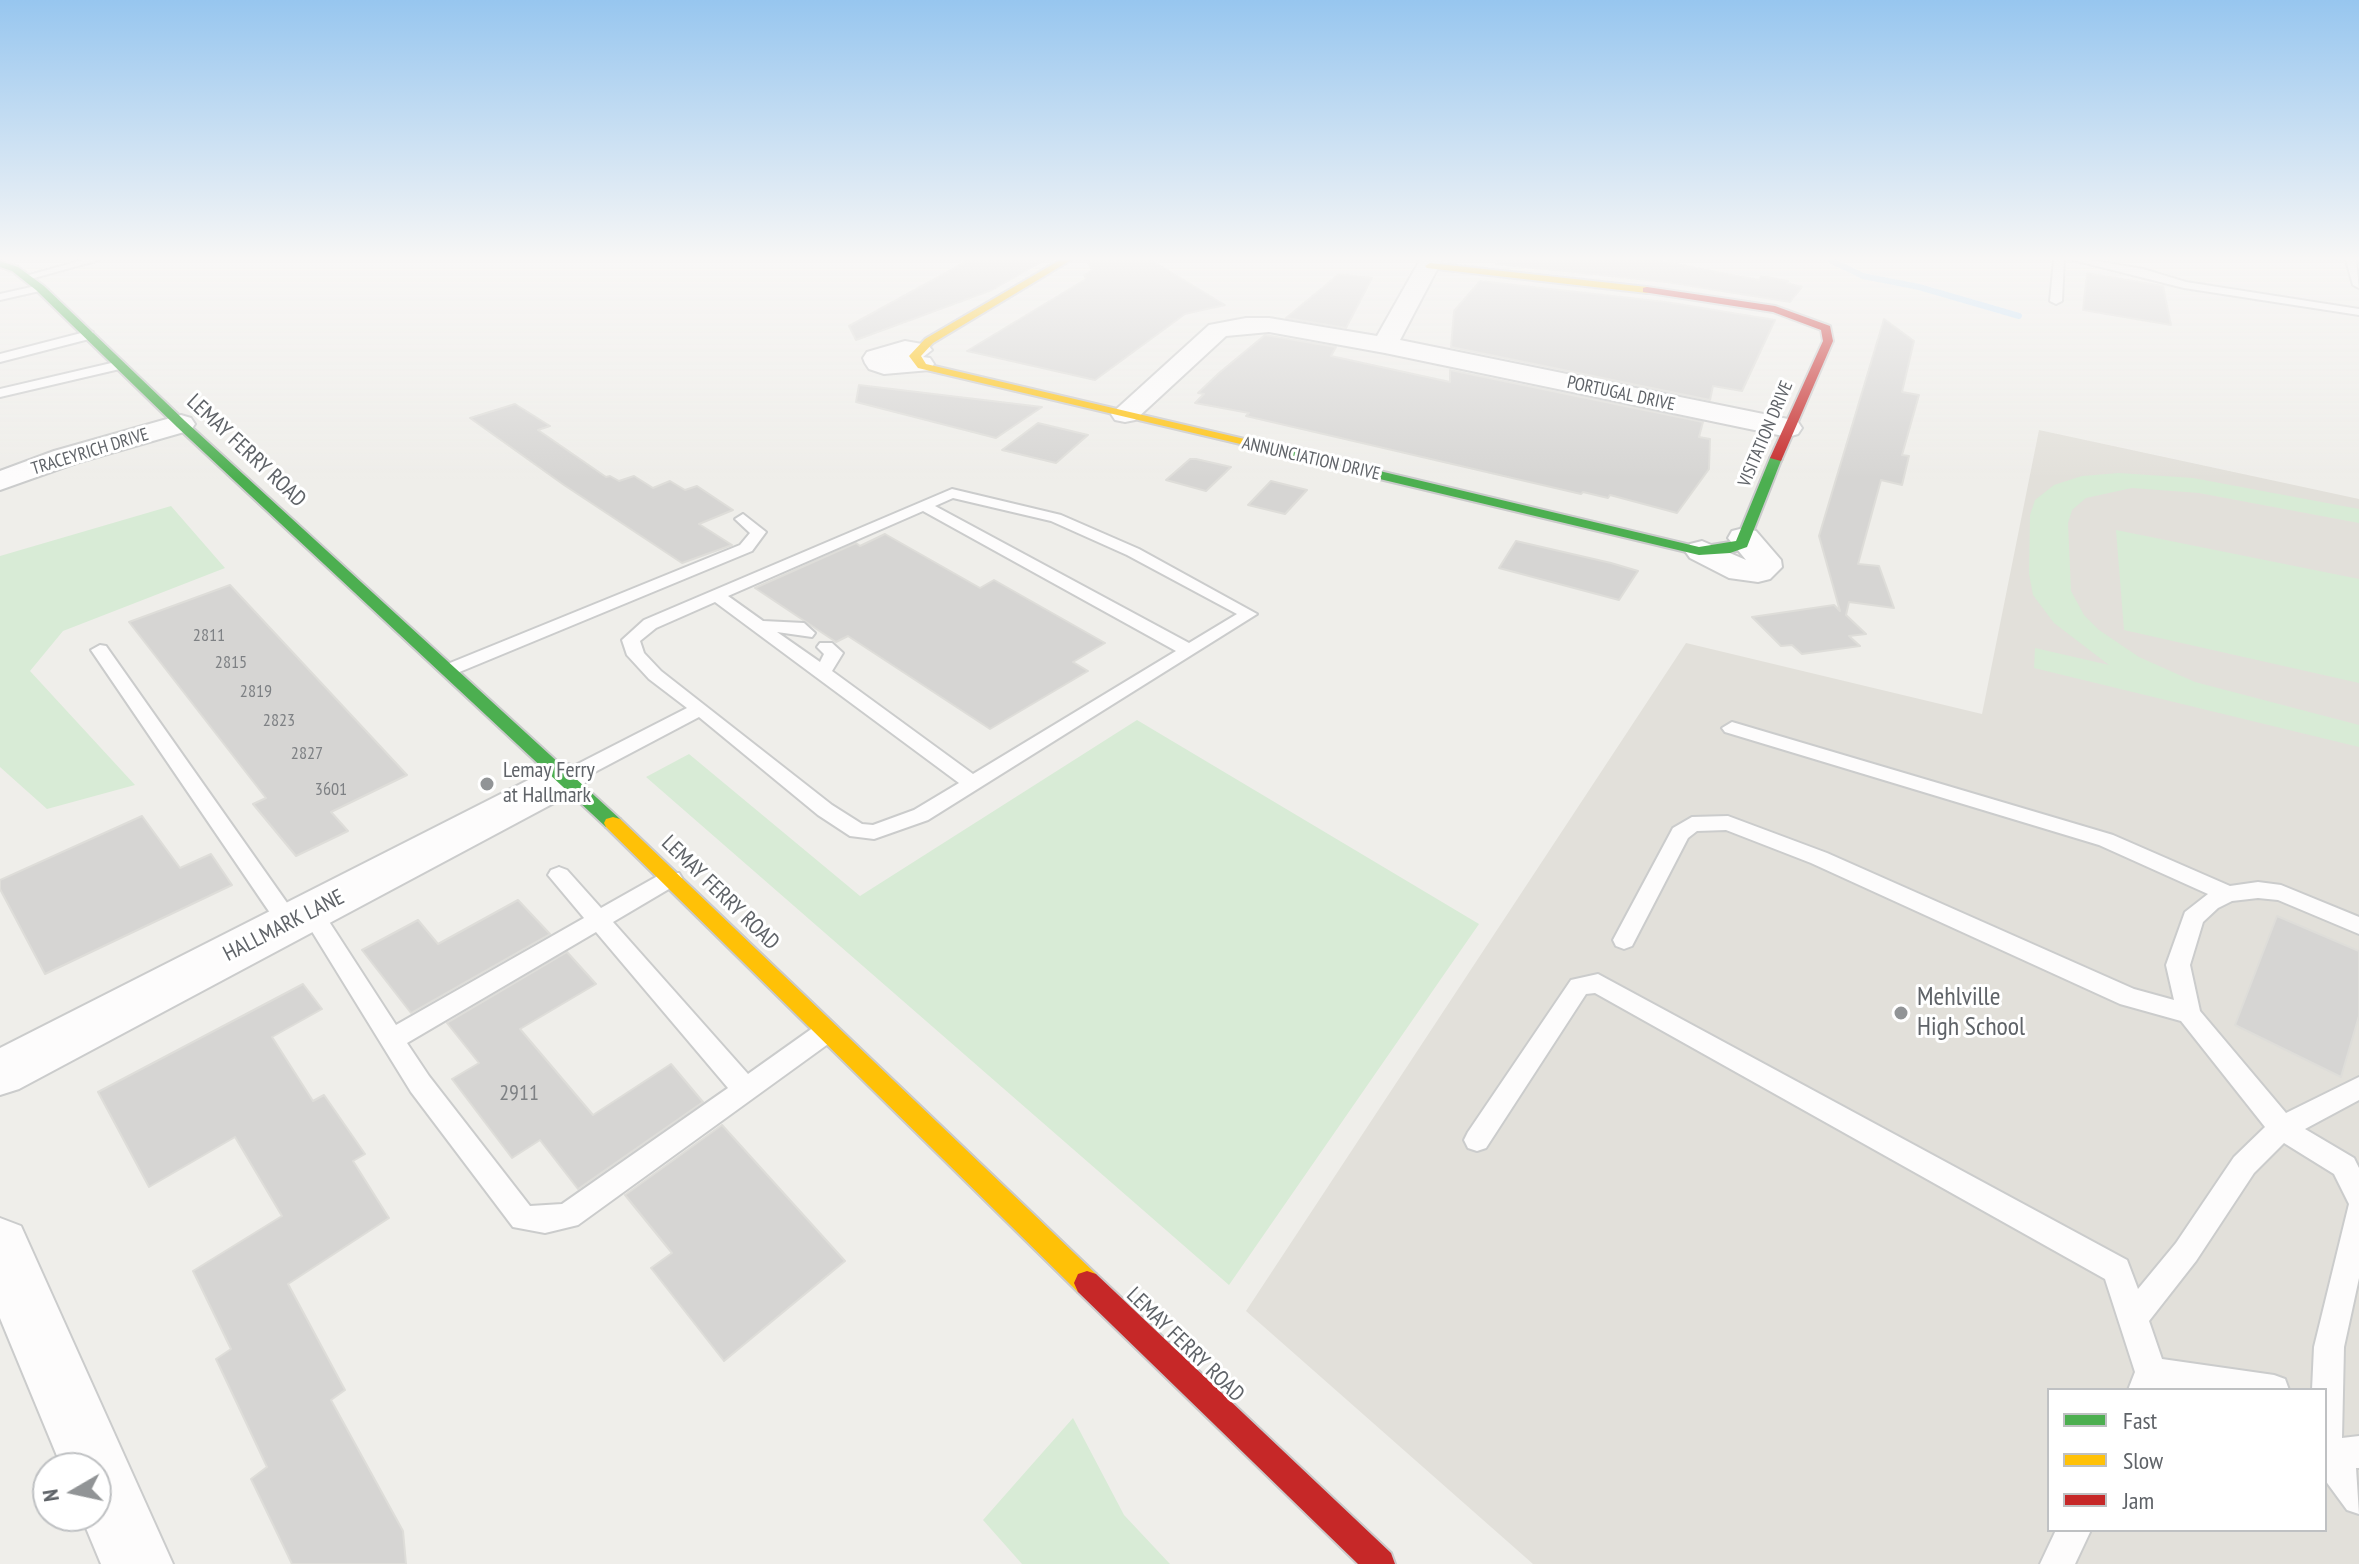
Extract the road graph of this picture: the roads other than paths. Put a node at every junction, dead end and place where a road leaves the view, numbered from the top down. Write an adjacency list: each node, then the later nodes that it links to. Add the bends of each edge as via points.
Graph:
1 (87, 333): 7 (street, LEMAY FERRY ROAD)
2 (943, 333): 12 (street, ANNUNCIATION DRIVE, via 918,357)
3 (1215, 333): 12 (street, PORTUGAL DRIVE)
4 (1315, 333): 8 (street, PORTUGAL DRIVE)
5 (1392, 333): 8 (street)
6 (1827, 333): 14 (street, VISITATION DRIVE, via 1828,341)
7 (89, 335): 9 (lane); 10 (street, LEMAY FERRY ROAD)
8 (1385, 345): 14 (street, PORTUGAL DRIVE)
9 (0, 358)
10 (120, 365): 11 (lane); 13 (street, LEMAY FERRY ROAD)
11 (0, 398)
12 (1125, 414): 18 (street, ANNUNCIATION DRIVE)
13 (181, 424): 15 (street, TRACEYRICH DRIVE); 25 (street, LEMAY FERRY ROAD)
14 (1788, 428): 18 (street, VISITATION DRIVE)
15 (0, 481)
16 (923, 505): 19 (lane); 24 (lane); 24 (lane, via 952,493 1056,518 1249,614)
17 (743, 519): 25 (lane, via 758,532 746,548)
18 (1725, 546)
19 (716, 595): 20 (lane); 27 (lane, via 650,624 631,640 636,655 655,675)
20 (759, 626): 21 (lane, via 798,627); 26 (lane)
21 (806, 633)
22 (826, 647): 26 (lane, via 834,653)
23 (100, 650): 34 (lane)
24 (1188, 650): 30 (lane)
25 (451, 669): 29 (street, LEMAY FERRY ROAD)
26 (822, 673): 30 (lane)
27 (700, 709): 29 (lane); 30 (lane, via 857,831 874,832 921,815)
28 (1732, 728): 33 (lane, via 2106,840)
29 (567, 778): 32 (street, LEMAY FERRY ROAD); 34 (street, HALLMARK LANE)
30 (974, 784)
31 (559, 875): 35 (lane)
32 (671, 878): 35 (lane); 39 (street, LEMAY FERRY ROAD)
33 (2228, 894): 36 (lane, via 2281,893); 38 (lane, via 2193,918 2178,965)
34 (300, 917): 40 (lane); 41 (street, HALLMARK LANE)
35 (598, 920): 40 (lane); 43 (lane)
36 (2359, 926)
37 (1624, 940): 38 (lane, via 1680,833 1692,824 1728,823 1819,858 2128,997)
38 (2189, 1014): 44 (lane)
39 (826, 1032): 43 (lane); 61 (street, LEMAY FERRY ROAD)
40 (393, 1039): 43 (lane, via 420,1084 523,1218 568,1216)
41 (0, 1073)
42 (2359, 1088): 44 (lane)
43 (746, 1090)
44 (2282, 1128): 46 (lane, via 2344,1166); 49 (lane, via 2244,1165 2197,1238)
45 (1477, 1140): 49 (lane, via 1572,994 1579,986 1598,983 2117,1270)
46 (2359, 1196)
47 (2359, 1213): 52 (lane, via 2329,1347)
48 (0, 1246): 53 (street)
49 (2132, 1319): 50 (lane)
50 (2147, 1382): 51 (lane)
51 (2242, 1388)
52 (2327, 1400)
53 (89, 1452)
54 (2359, 1452): 55 (lane)
55 (2327, 1454)
56 (2327, 1457): 57 (lane)
57 (2359, 1498)
58 (112, 1505): 60 (street)
59 (2073, 1532): 62 (lane)
60 (137, 1564)
61 (1380, 1564)
62 (2057, 1564)

